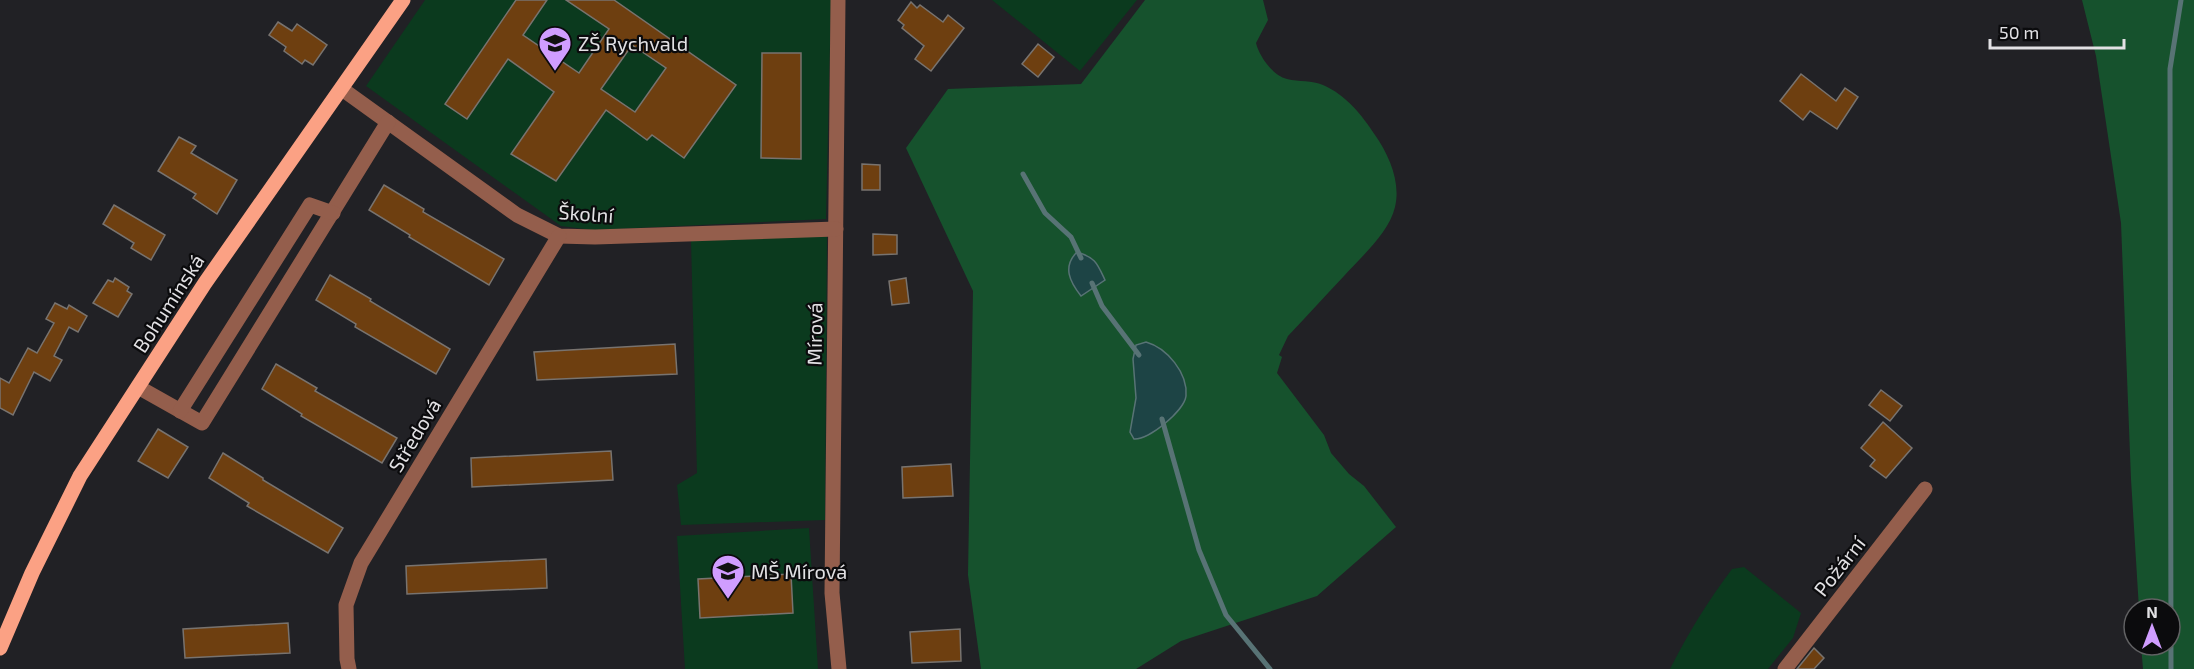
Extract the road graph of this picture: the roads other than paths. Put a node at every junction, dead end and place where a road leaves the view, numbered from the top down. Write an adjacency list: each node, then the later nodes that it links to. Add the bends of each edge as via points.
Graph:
1 (403, 0): 3 (main road, Bohumínská)
2 (838, 0): 6 (street, Mírová)
3 (342, 89): 4 (street, Školní); 8 (main road, Bohumínská, via 205,283)
4 (388, 122): 5 (street); 7 (street, Školní, via 517,214)
5 (333, 213): 9 (street, via 310,205); 9 (street, via 202,423)
6 (836, 229): 7 (street, Školní); 13 (street, Mírová, via 832,593)
7 (559, 236): 12 (street, Středová, via 361,563 346,605)
8 (138, 387): 9 (street); 11 (main road, Bohumínská, via 80,476)
9 (180, 411)
10 (1925, 489): 14 (street, Požární)
11 (0, 648)
12 (349, 669)
13 (839, 669)
14 (1785, 669)

